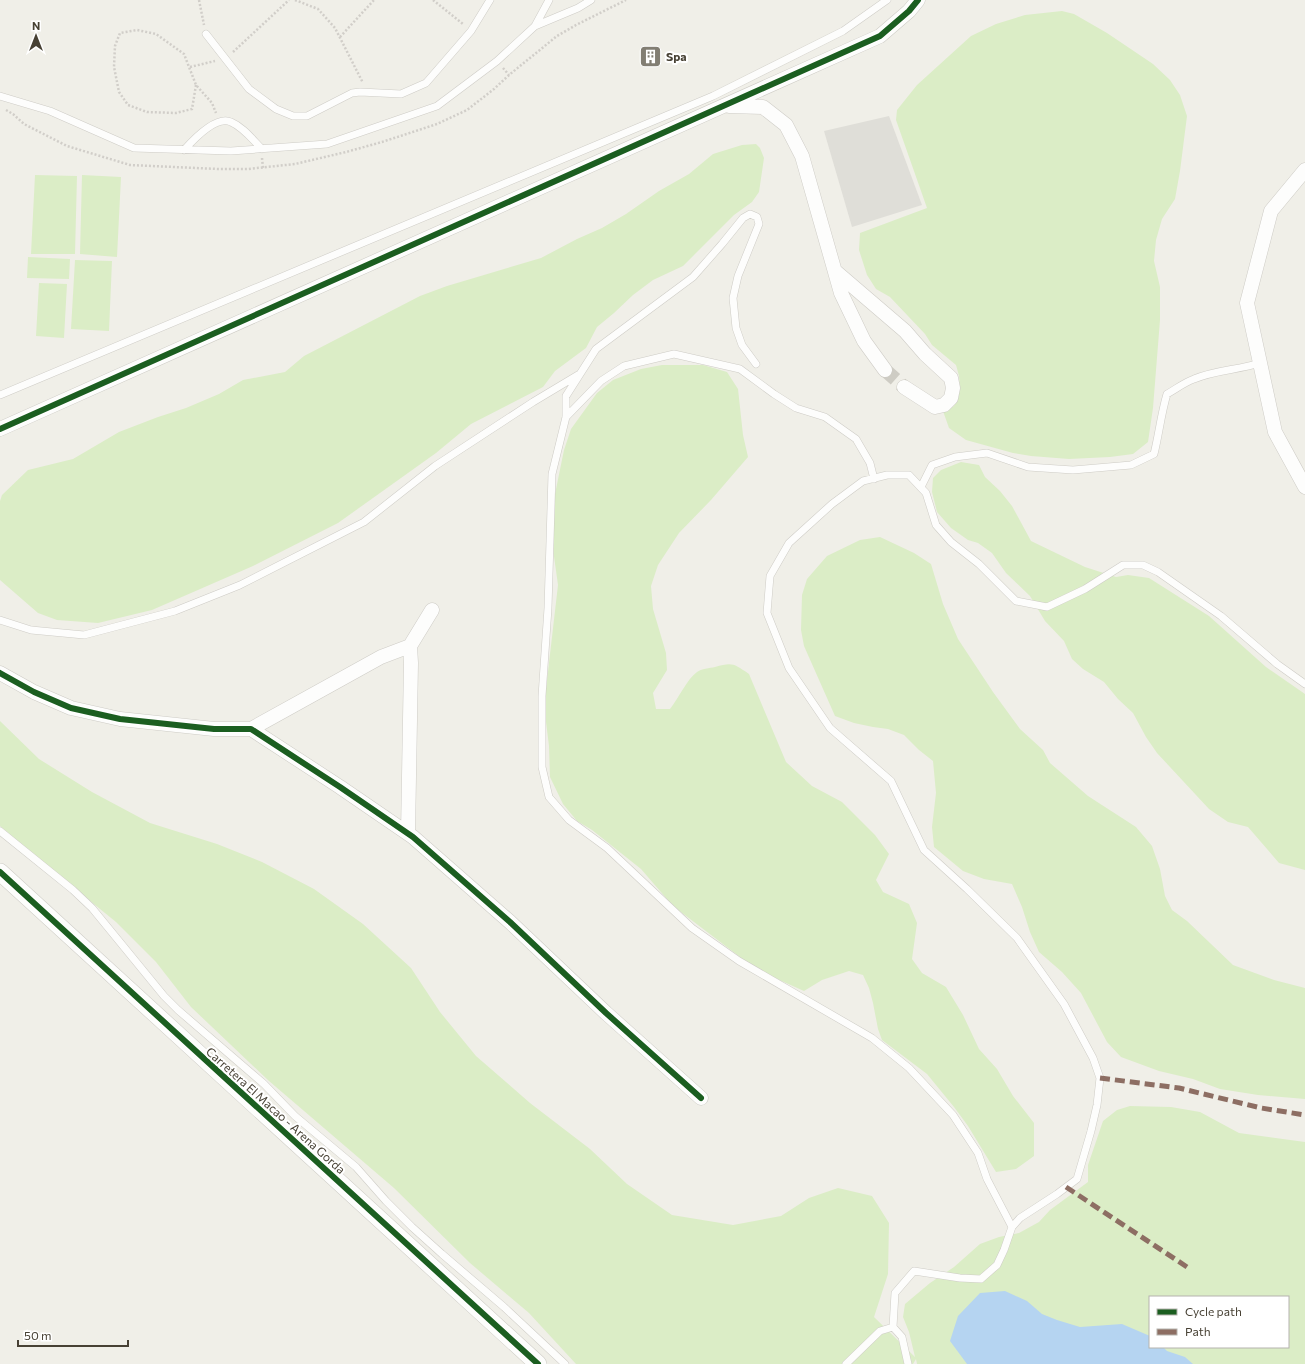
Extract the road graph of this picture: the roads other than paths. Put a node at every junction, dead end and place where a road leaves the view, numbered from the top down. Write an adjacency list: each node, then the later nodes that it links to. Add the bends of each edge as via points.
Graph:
1 (490, 0): 7 (lane, via 471,31 426,83 401,94 352,93 307,116 293,116 276,109 249,89)
2 (549, 0): 6 (lane)
3 (591, 0): 6 (lane)
4 (887, 0): 19 (lane, via 843,31 713,96)
5 (918, 0): 9 (street, via 909,12 880,36)
6 (535, 26): 10 (lane, via 497,61 437,106 327,144)
7 (206, 34)
8 (0, 96): 11 (lane, via 50,111 134,148)
9 (725, 106): 13 (street, via 763,107 786,125 802,156); 21 (street)
10 (262, 149): 11 (lane); 11 (lane, via 235,124 220,121 199,134)
11 (184, 150)
12 (1305, 170): 15 (street, via 1271,210 1247,304)
13 (835, 271): 16 (street, via 841,293 864,341); 18 (street, via 905,331 950,378 953,388 944,406 935,407)
14 (756, 364): 17 (lane, via 742,345 736,328 733,298 738,276 758,224 757,217 750,214 743,218 693,277 596,349)
15 (1260, 364): 23 (lane, via 1217,371 1193,379 1167,394 1154,454 1131,466 1073,470 1028,467 987,453 955,457 932,465); 24 (street, via 1275,432)
16 (885, 370)
17 (580, 374): 20 (lane, via 566,396); 26 (lane, via 435,466 364,522 240,585 175,611 84,634 31,630)
18 (904, 387)
19 (0, 395)
20 (566, 417): 22 (lane, via 601,381 624,366 674,354 740,369 796,408 825,417 856,439 870,463); 35 (lane, via 552,474 548,608 542,696 542,768 549,797 569,820 606,848 692,928 739,961 872,1038 909,1068 953,1115 978,1153 987,1179)
21 (0, 429)
22 (874, 479): 23 (lane, via 909,476); 35 (lane, via 863,481 832,504 789,543 770,576 767,613 789,668 830,728 891,781 924,850 1017,938 1064,1004 1093,1058 1100,1078 1097,1105 1077,1179 1020,1218)
23 (921, 487): 29 (lane, via 926,493 936,525 1016,601 1047,607 1124,566 1143,565 1158,572 1221,616 1277,664)
24 (1305, 487)
25 (432, 610): 27 (street)
26 (0, 620)
27 (410, 646): 30 (street, via 381,658); 32 (street)
28 (0, 673): 30 (street, via 34,692 71,708 120,719 214,729)
29 (1305, 684)
30 (251, 729): 32 (street)
31 (0, 831): 38 (lane, via 92,908 178,1010 264,1084 295,1116 356,1167 412,1227)
32 (408, 833): 34 (street, via 510,922)
33 (0, 872): 37 (street, Carretera El Macao - Arena Gorda)
34 (701, 1098)
35 (1012, 1227): 36 (lane, via 997,1265 981,1279 914,1272 895,1293)
36 (893, 1327): 39 (lane, via 880,1331); 40 (lane, via 902,1337)
37 (533, 1363)
38 (565, 1364)
39 (846, 1364)
40 (908, 1364)

